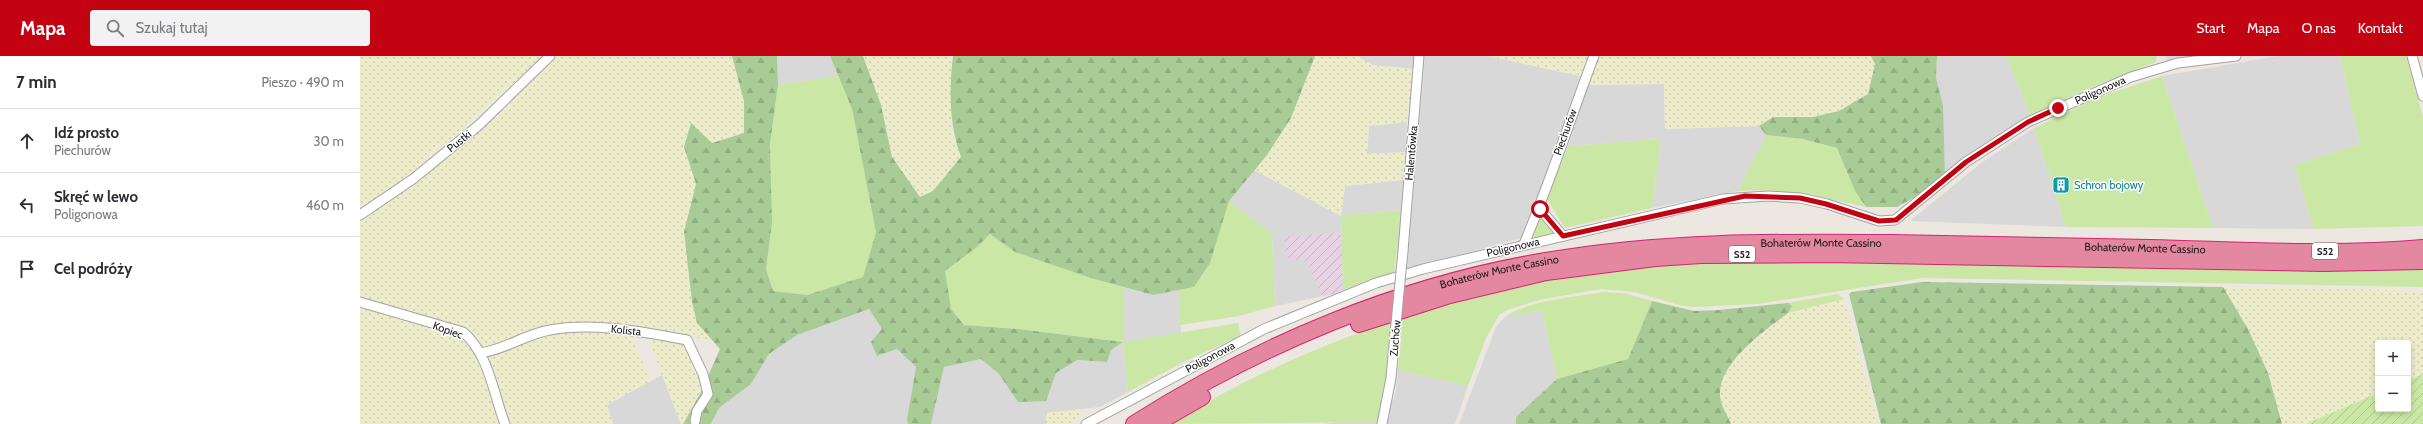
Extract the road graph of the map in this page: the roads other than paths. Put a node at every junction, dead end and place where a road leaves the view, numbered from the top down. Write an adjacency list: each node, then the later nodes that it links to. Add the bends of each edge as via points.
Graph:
1 (550, 56): 8 (street, Pustki, via 479,125 413,178)
2 (1419, 56): 12 (street, Halentówka)
3 (1594, 56): 7 (street, Piechurów)
4 (2236, 56): 9 (street, Poligonowa, via 2178,62 2158,68 2107,86 2028,122 1966,162 1896,220 1879,221 1800,198 1745,196)
5 (2412, 56): 6 (street)
6 (2423, 96)
7 (1540, 209): 9 (street); 10 (street, Piechurów)
8 (360, 215)
9 (1563, 236): 10 (street, Poligonowa)
10 (1524, 244): 18 (street, Poligonowa, via 1423,269 1326,302 1264,329)
11 (2423, 248): 19 (highway, Bohaterów Monte Cassino / S52, via 2323,251 1765,242 1667,246 1604,252 1483,274 1314,329 1241,363)
12 (1402, 251): 21 (street, Zuchów, bridge, via 1391,378)
13 (2423, 261): 20 (highway, Bohaterów Monte Cassino / S52, via 2323,263 1765,254 1693,256 1606,263 1546,272 1484,286 1414,305 1317,339 1245,373)
14 (360, 302): 15 (street, Kopiec, via 463,332)
15 (480, 352): 16 (street, Kolista, via 494,350 531,334 551,330 615,328 687,340 703,374 708,394 697,411); 17 (street, Kopiec)
16 (695, 421)
17 (506, 424)
18 (1086, 424)
19 (1134, 424)
20 (1155, 424)
21 (1382, 424)

